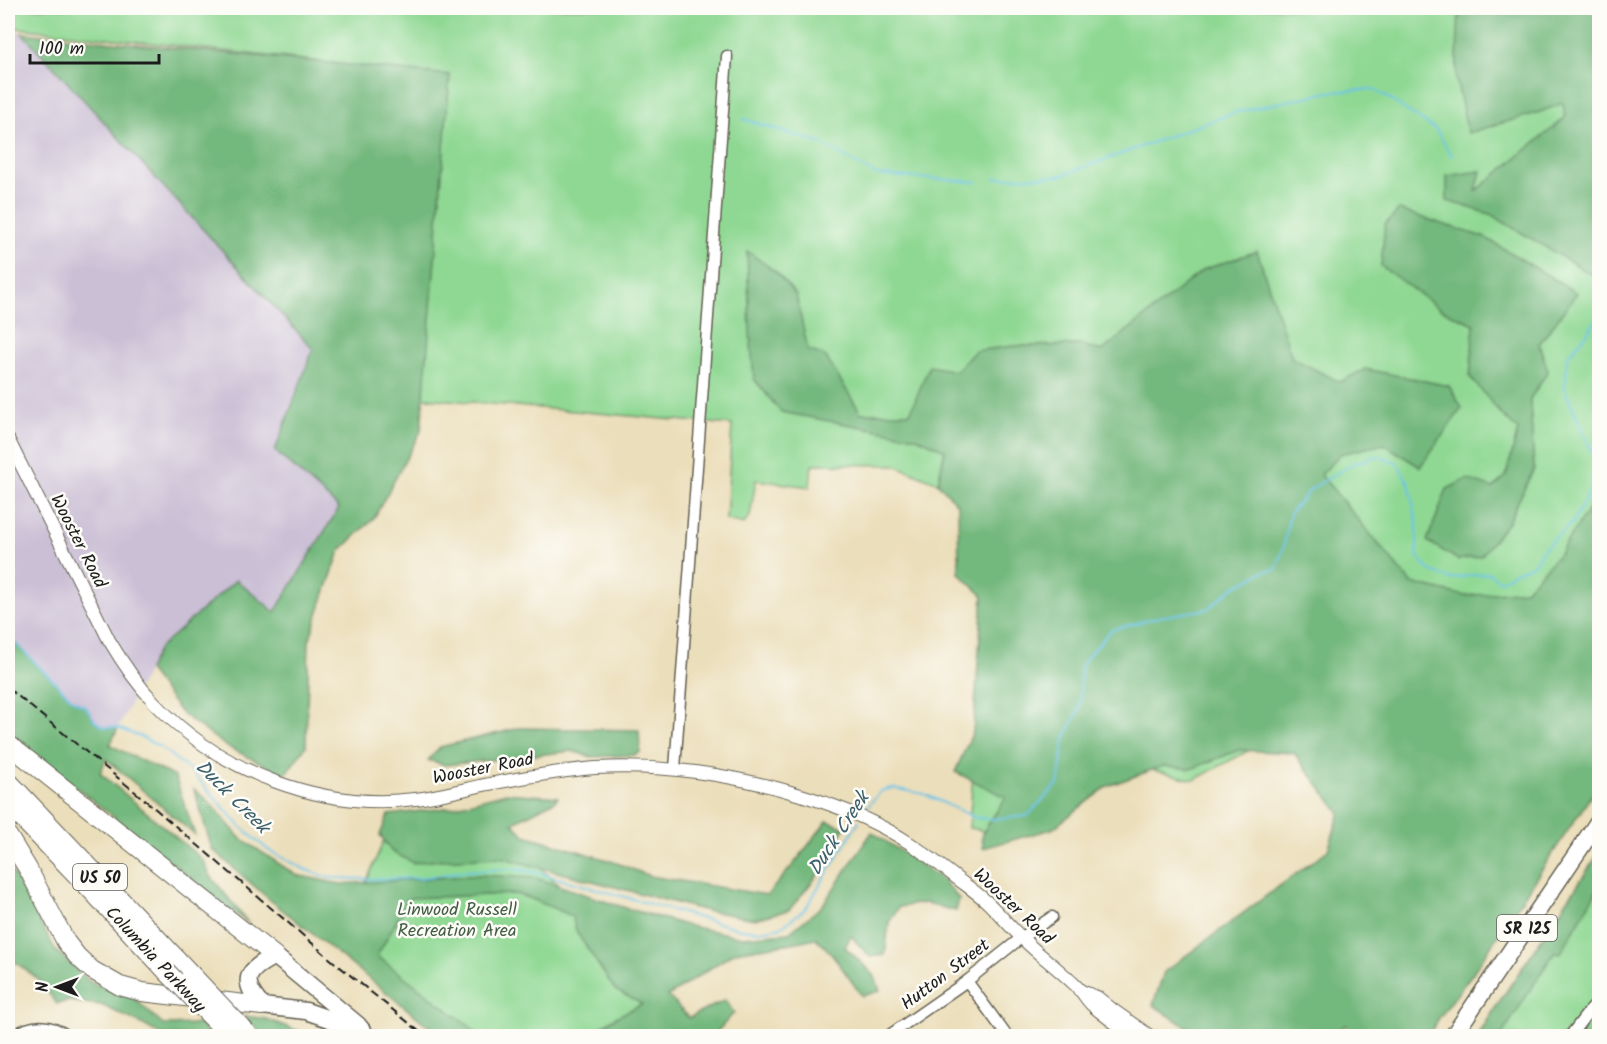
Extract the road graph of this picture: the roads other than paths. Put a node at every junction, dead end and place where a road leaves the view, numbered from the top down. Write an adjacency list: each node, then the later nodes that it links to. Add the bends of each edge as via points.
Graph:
1 (727, 56): 4 (street)
2 (8, 439): 4 (street, Wooster Road, via 122,661 172,720 232,762 315,794 361,801 436,796 592,768)
3 (8, 744): 11 (highway)
4 (675, 769): 10 (street, Wooster Road, via 743,779 808,797 894,835 986,901)
5 (8, 781): 16 (highway, Columbia Parkway / US 50, bridge, via 190,974)
6 (8, 804): 16 (highway, Columbia Parkway / US 50, bridge, via 167,972)
7 (1599, 819): 24 (main road, SR 125)
8 (8, 836): 15 (highway, via 66,942 92,970 120,986 142,992)
9 (1053, 917): 10 (street, Hutton Street)
10 (1021, 938): 12 (street, Hutton Street); 13 (street, Wooster Road)
11 (275, 956): 15 (main road, via 262,962 249,976 250,991); 19 (main road)
12 (967, 981): 20 (street, Hutton Street); 21 (street)
13 (1079, 990): 22 (street, Wooster Road, via 1089,1003); 23 (street, Wooster Road, via 1097,997)
14 (1599, 1000): 25 (street)
15 (262, 1006): 19 (main road, via 306,1011)
16 (237, 1034)
17 (14, 1036): 18 (street, via 28,1028 44,1026)
18 (68, 1036)
19 (367, 1036)
20 (888, 1036)
21 (1007, 1036)
22 (1133, 1036)
23 (1150, 1036)
24 (1453, 1036)
25 (1570, 1036)

